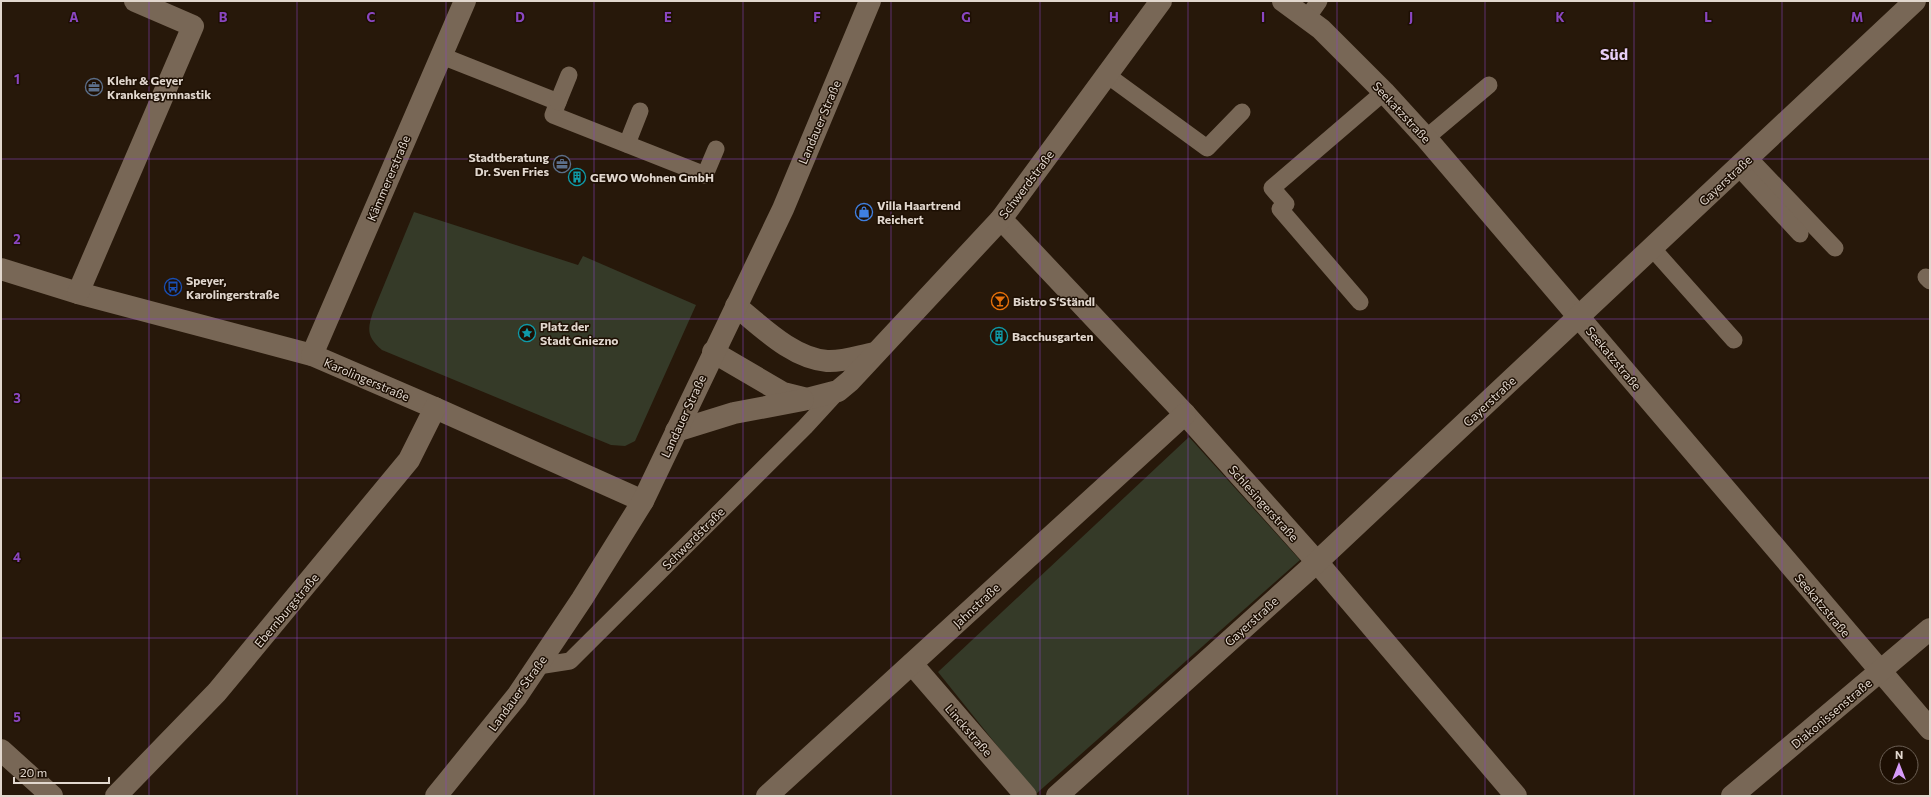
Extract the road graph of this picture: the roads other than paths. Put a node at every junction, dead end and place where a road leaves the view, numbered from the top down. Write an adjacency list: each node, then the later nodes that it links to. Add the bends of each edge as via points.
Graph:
1 (135, 1): 25 (street, via 192,26)
2 (465, 1): 8 (street, Kämmererstraße)
3 (870, 1): 27 (street, Landauer Straße, via 783,209)
4 (1161, 1): 10 (street, Schwerdstraße)
5 (1283, 1): 7 (street, Seekatzstraße)
6 (1915, 1): 19 (street, Gayerstraße)
7 (1313, 10): 12 (street, Seekatzstraße, via 1321,29)
8 (442, 56): 13 (lane); 32 (street, Kämmererstraße)
9 (569, 75): 13 (lane)
10 (1107, 75): 15 (lane, via 1207,148); 20 (street, Schwerdstraße)
11 (1489, 85): 16 (lane)
12 (1384, 92): 16 (street, Seekatzstraße); 26 (lane, via 1272,188 1286,204 1280,209)
13 (558, 102): 17 (lane, via 553,115)
14 (640, 111): 17 (lane)
15 (1242, 112)
16 (1426, 138): 28 (street, Seekatzstraße)
17 (627, 144): 18 (lane, via 705,176)
18 (716, 149)
19 (1743, 163): 21 (lane); 22 (street, Gayerstraße); 23 (lane)
20 (1001, 219): 31 (street, Schwerdstraße); 36 (street, Schlesingerstraße)
21 (1800, 234)
22 (1652, 248): 28 (street, Gayerstraße); 29 (lane)
23 (1835, 248)
24 (1, 269): 25 (street, Karolingerstraße)
25 (78, 293): 32 (street, Karolingerstraße)
26 (1360, 302)
27 (736, 306): 30 (street, Landauer Straße); 31 (street, via 782,342 806,356 826,361 845,360)
28 (1579, 317): 39 (street, Gayerstraße); 43 (street, Seekatzstraße)
29 (1734, 340)
30 (713, 352): 34 (street, Schwerdstraße, via 783,393); 37 (street, Landauer Straße)
31 (875, 353): 33 (street, Schwerdstraße)
32 (312, 355): 35 (street, Karolingerstraße)
33 (838, 391): 34 (street, Schwerdstraße); 42 (lane, Schwerdstraße, via 570,661)
34 (807, 399): 37 (street, Schwerdstraße, via 734,413)
35 (435, 408): 38 (street, Karolingerstraße); 47 (street, Ebernburgstraße, via 410,460 217,692)
36 (1185, 414): 39 (street, Schlesingerstraße); 41 (street, Jahnstraße)
37 (676, 431): 38 (street, Landauer Straße)
38 (643, 501): 42 (street, Landauer Straße)
39 (1317, 562): 51 (street, Gayerstraße); 52 (street, Schlesingerstraße)
40 (1930, 629): 43 (street, Diakonissenstraße)
41 (912, 664): 49 (street, Jahnstraße); 50 (street, Linckstraße)
42 (538, 666): 48 (street, Landauer Straße)
43 (1880, 672): 44 (street, Seekatzstraße); 53 (street, Diakonissenstraße)
44 (1930, 729)
45 (1, 750): 46 (street)
46 (52, 796)
47 (116, 796)
48 (436, 796)
49 (767, 796)
50 (1026, 796)
51 (1058, 796)
52 (1516, 796)
53 (1732, 796)

